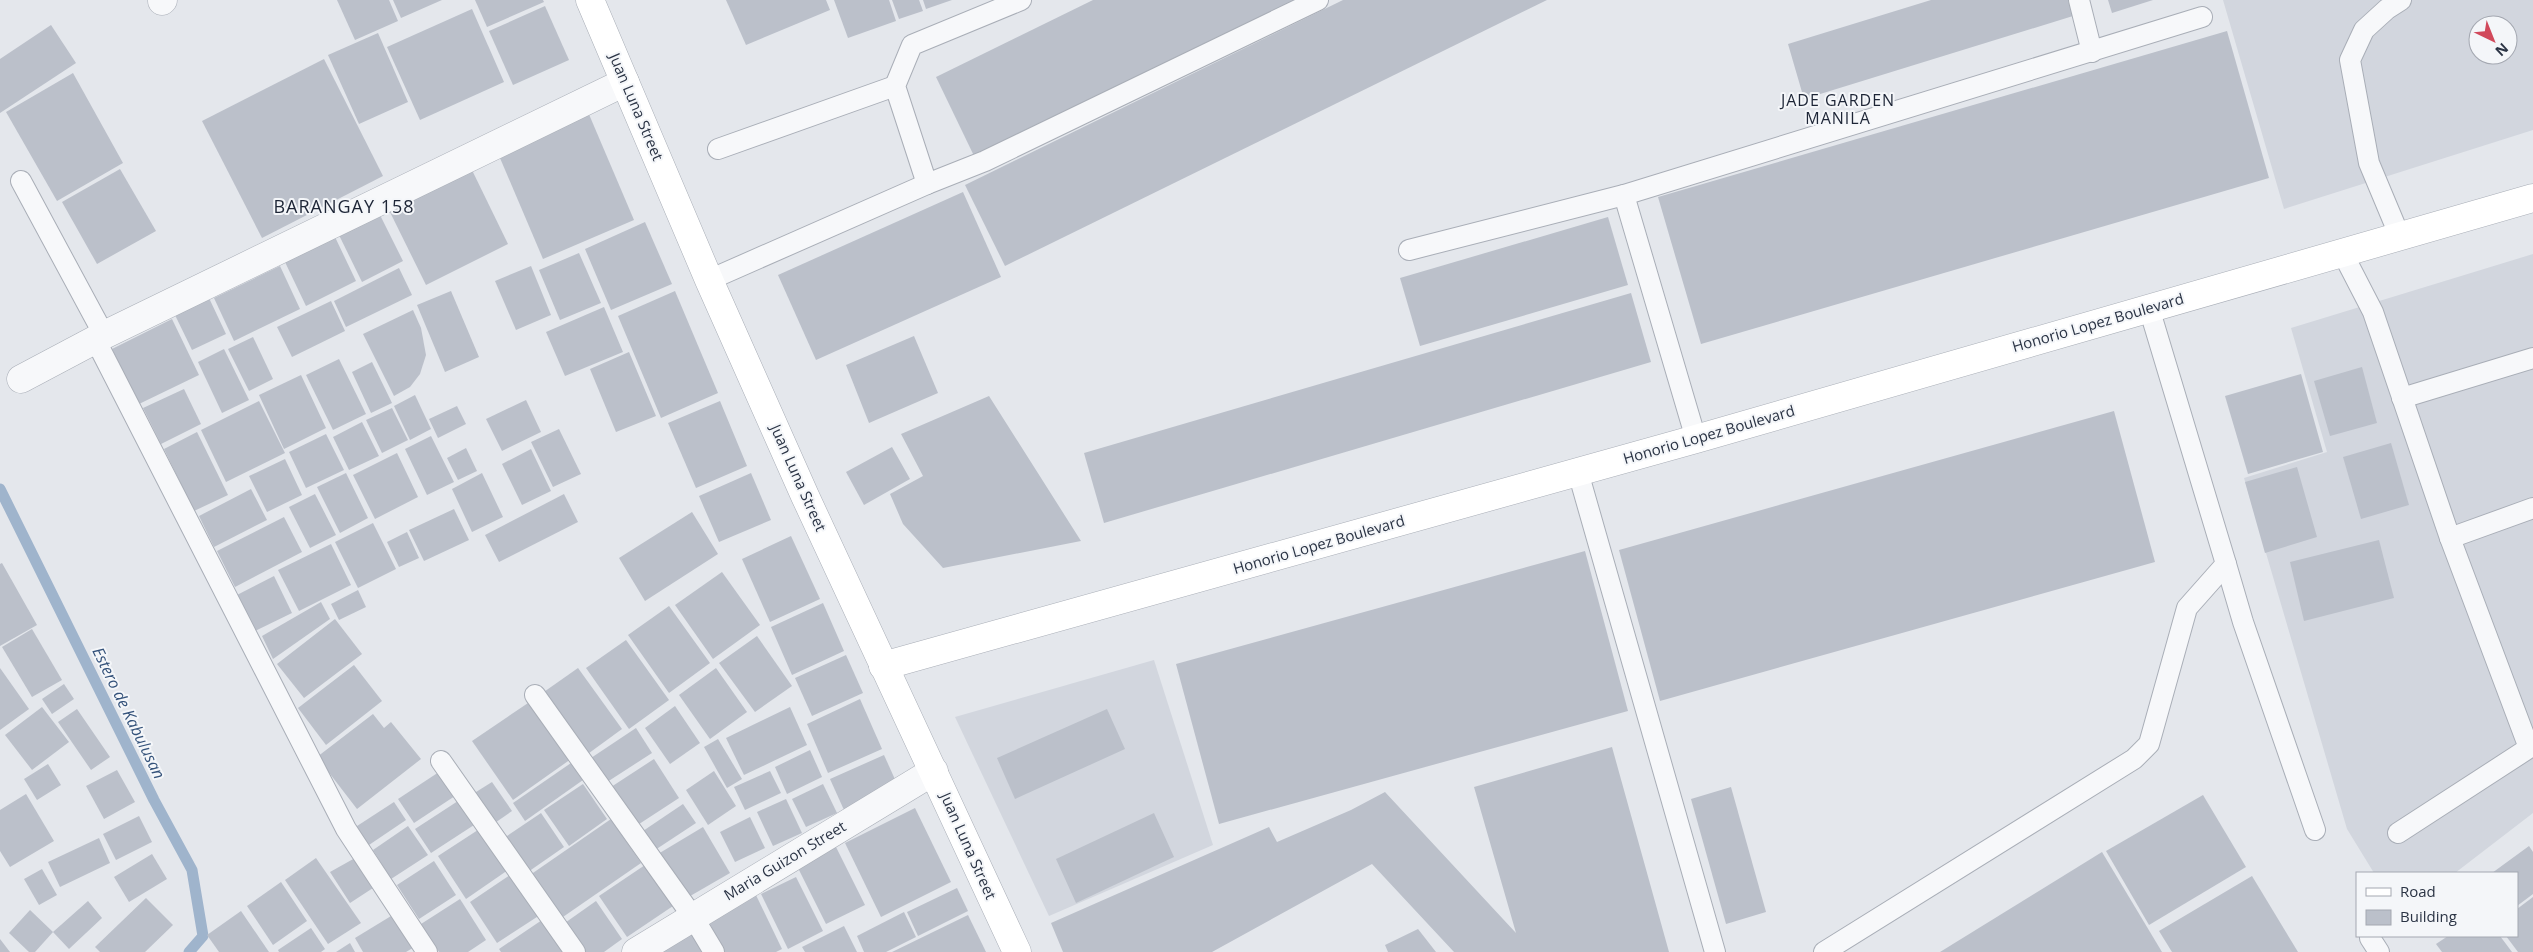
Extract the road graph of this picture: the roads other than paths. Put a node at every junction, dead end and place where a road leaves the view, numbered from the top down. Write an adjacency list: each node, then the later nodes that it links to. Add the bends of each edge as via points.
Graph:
1 (590, 0): 8 (main road, Juan Luna Street)
2 (1020, 0): 9 (lane, via 912,45)
3 (1318, 0): 12 (lane, via 985,161)
4 (2079, 0): 7 (lane)
5 (2401, 0): 15 (lane, via 2364,30 2350,60 2370,163)
6 (2202, 17): 7 (lane)
7 (2092, 52): 13 (lane)
8 (625, 82): 18 (main road, Juan Luna Street); 20 (street)
9 (895, 86): 10 (lane); 12 (lane)
10 (718, 148)
11 (21, 181): 20 (lane)
12 (927, 184): 18 (lane)
13 (1624, 195): 16 (lane); 24 (lane)
14 (2533, 198): 15 (main road, Honorio Lopez Boulevard)
15 (2400, 237): 17 (main road, Honorio Lopez Boulevard)
16 (1409, 250)
17 (2343, 254): 19 (main road, Honorio Lopez Boulevard); 23 (lane, via 2373,312)
18 (709, 280): 29 (main road, Juan Luna Street)
19 (2149, 308): 24 (main road, Honorio Lopez Boulevard); 28 (lane)
20 (99, 337): 22 (street); 37 (lane, via 346,829)
21 (2533, 358): 23 (lane)
22 (21, 379)
23 (2402, 398): 27 (lane)
24 (1696, 438): 25 (main road, Honorio Lopez Boulevard)
25 (1578, 472): 29 (main road, Honorio Lopez Boulevard); 42 (lane)
26 (2533, 508): 27 (lane)
27 (2450, 538): 31 (lane)
28 (2226, 564): 34 (lane); 43 (lane, via 2187,608 2149,744 2134,759)
29 (883, 666): 33 (main road, Juan Luna Street)
30 (535, 695): 36 (lane)
31 (2531, 747): 35 (lane)
32 (440, 761): 38 (lane)
33 (934, 771): 36 (street, Maria Guizon Street); 41 (main road, Juan Luna Street)
34 (2315, 830)
35 (2398, 833)
36 (693, 917): 39 (street, Maria Guizon Street); 40 (lane)
37 (428, 952)
38 (575, 952)
39 (636, 952)
40 (714, 952)
41 (1017, 952)
42 (1715, 952)
43 (1824, 952)

